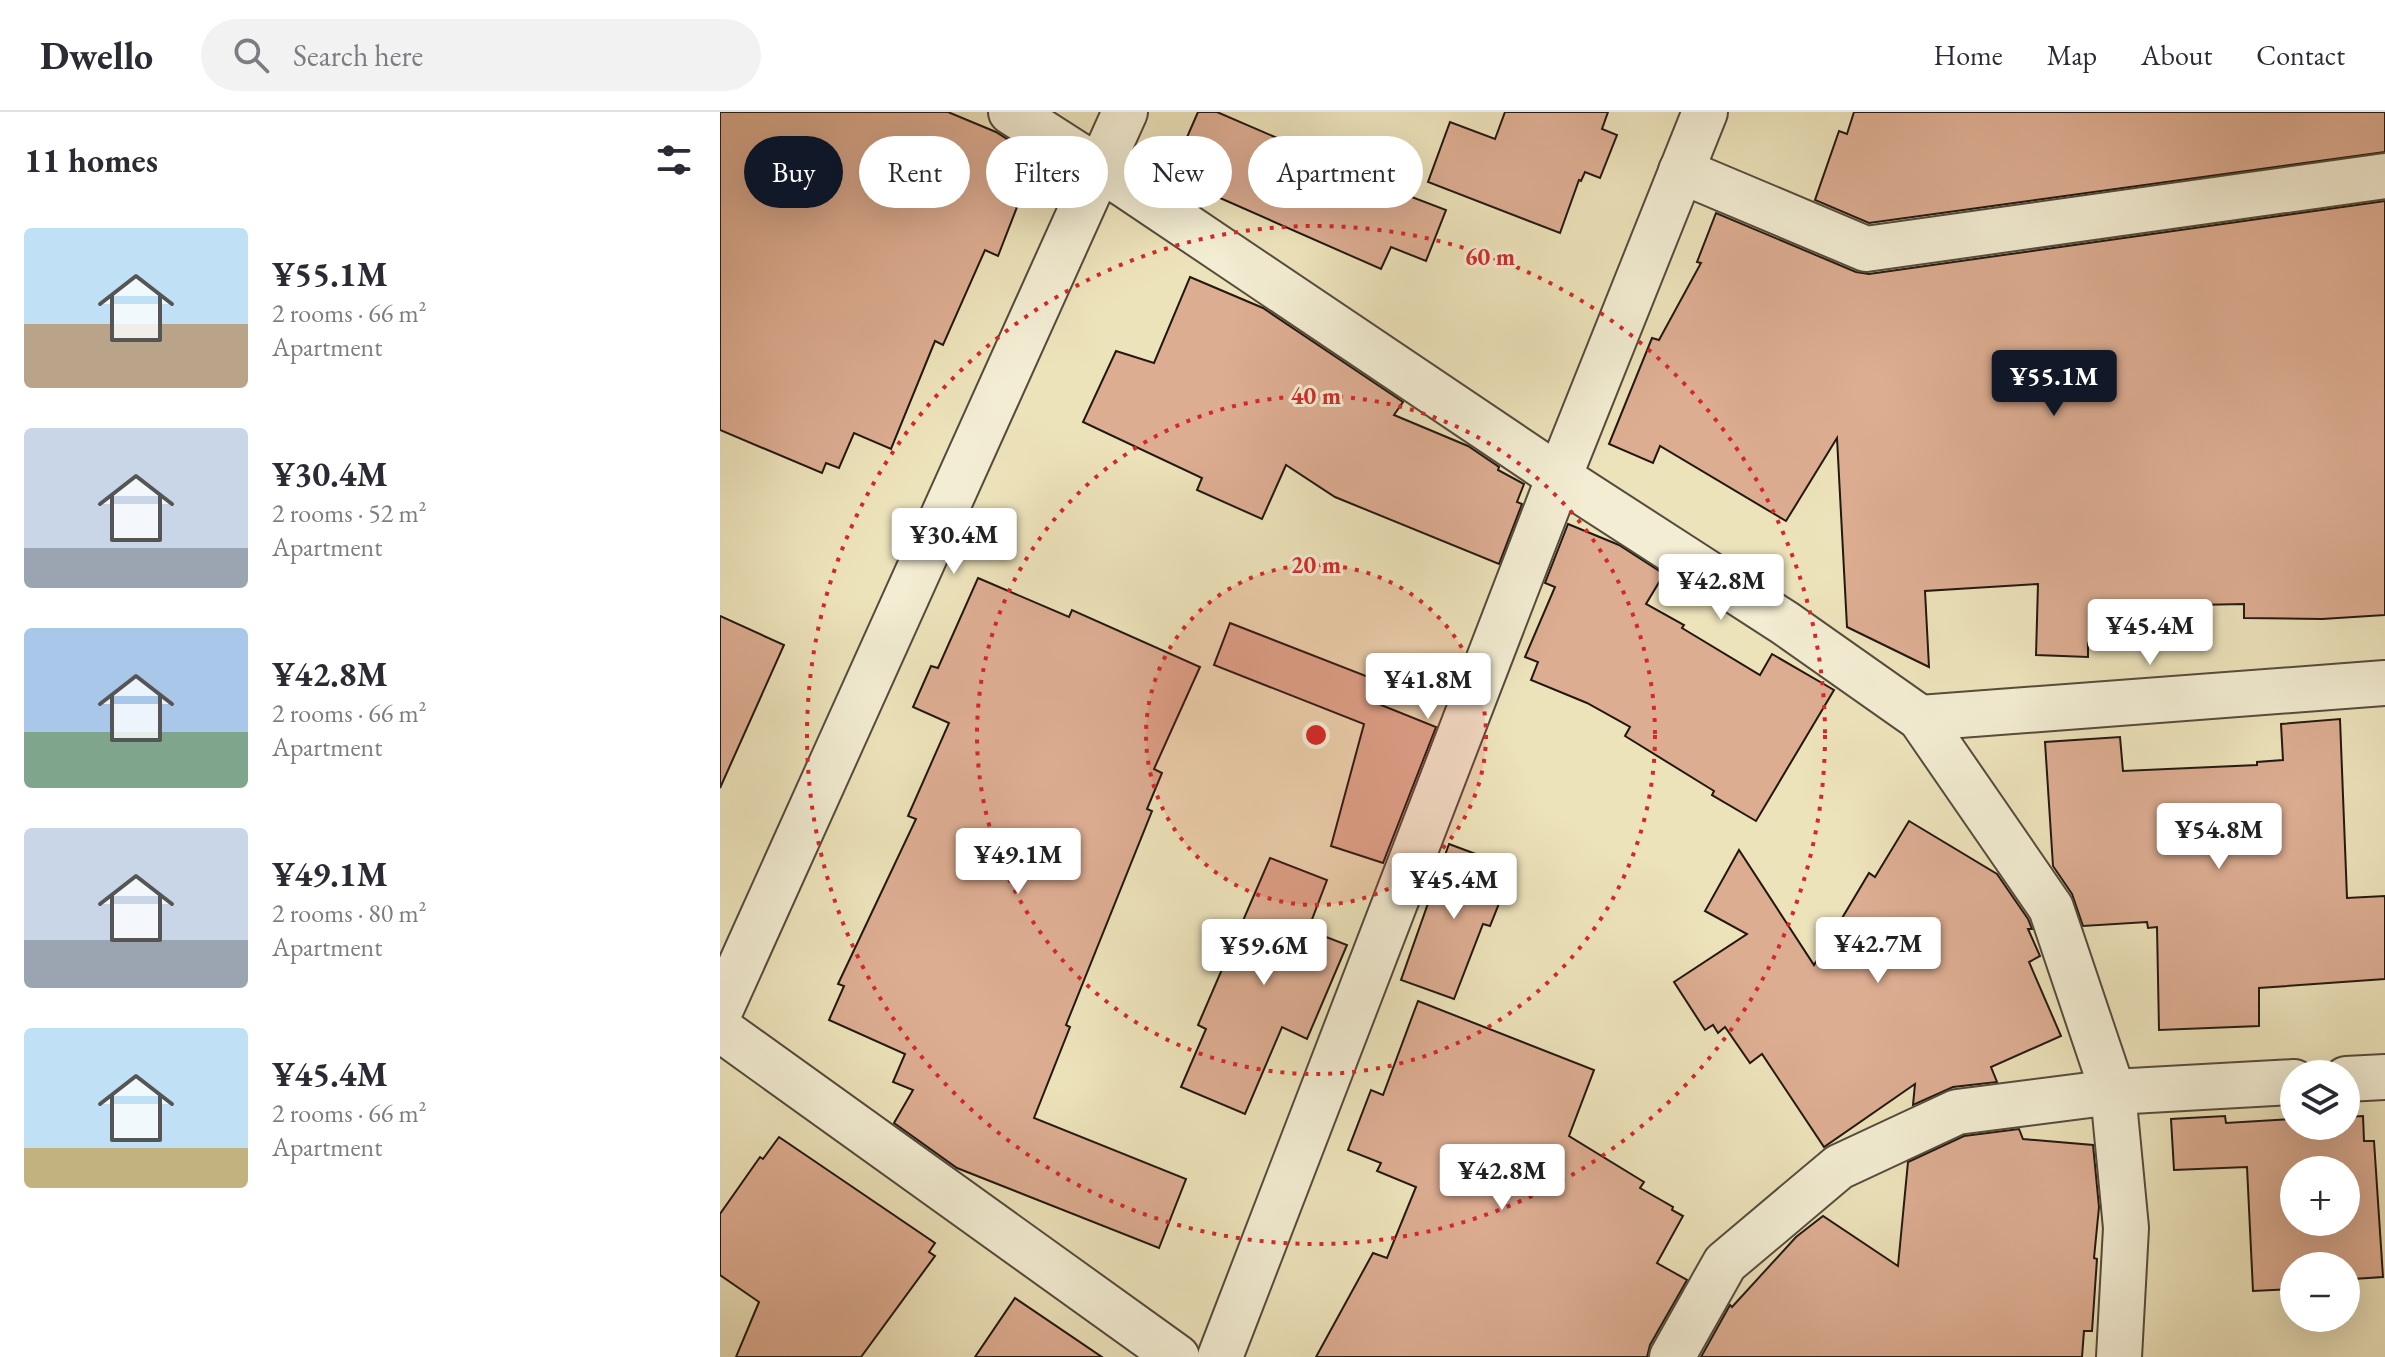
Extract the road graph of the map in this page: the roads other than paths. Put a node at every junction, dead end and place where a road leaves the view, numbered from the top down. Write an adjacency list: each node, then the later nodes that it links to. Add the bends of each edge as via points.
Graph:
1 (1011, 112): 4 (street)
2 (1125, 112): 5 (street)
3 (1705, 112): 6 (street)
4 (1048, 136)
5 (1108, 151)
6 (1681, 171): 8 (street, via 1866,249); 10 (street)
7 (1108, 174): 10 (street)
8 (2385, 176)
9 (1082, 208): 13 (street)
10 (1559, 477): 12 (street, via 1785,623); 20 (street)
11 (2385, 683): 12 (street)
12 (1920, 718): 18 (street, via 2051,908)
13 (720, 1011)
14 (720, 1029): 19 (street)
15 (2385, 1077): 16 (street)
16 (2360, 1078)
17 (2280, 1083): 18 (street)
18 (2113, 1092): 21 (street, via 1957,1112 1839,1167 1725,1263); 22 (street, via 2126,1228)
19 (1177, 1357)
20 (1220, 1357)
21 (1672, 1357)
22 (2119, 1357)

